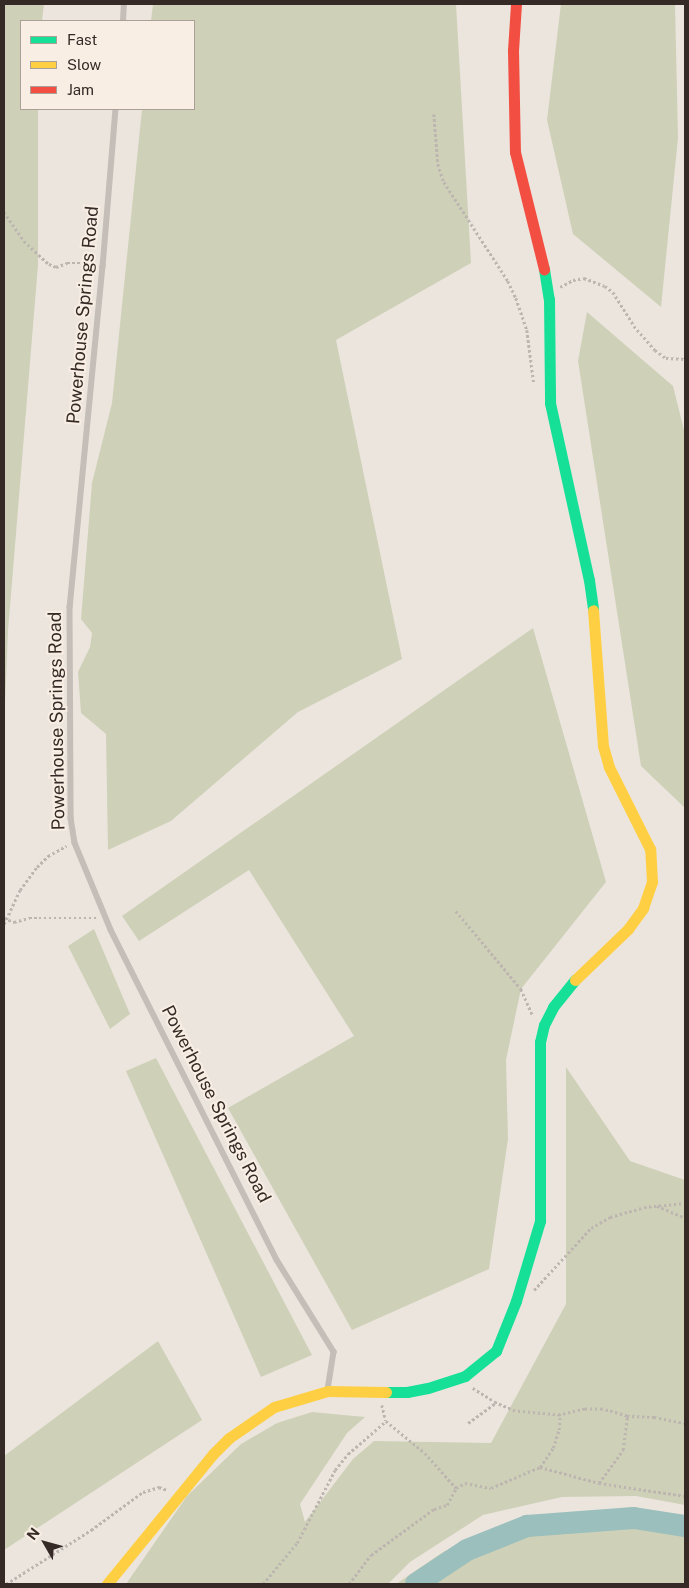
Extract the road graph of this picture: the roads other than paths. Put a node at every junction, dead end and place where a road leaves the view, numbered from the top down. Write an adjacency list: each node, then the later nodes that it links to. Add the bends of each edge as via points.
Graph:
1 (124, 4): 3 (lane)
2 (516, 4): 5 (street, via 513,50 515,152 543,261 549,299 550,403 589,580 597,643 603,746 609,767 650,849 652,882 642,908 614,946 566,990 553,1007 542,1033 540,1221 516,1301 496,1351 465,1376 428,1388 380,1392)
3 (123, 20)
4 (116, 110): 5 (lane, Powerhouse Springs Road, via 70,607 71,818 74,843 105,916 277,1260 334,1352)
5 (328, 1391): 6 (street, via 274,1407 246,1425 213,1454)
6 (107, 1584)

